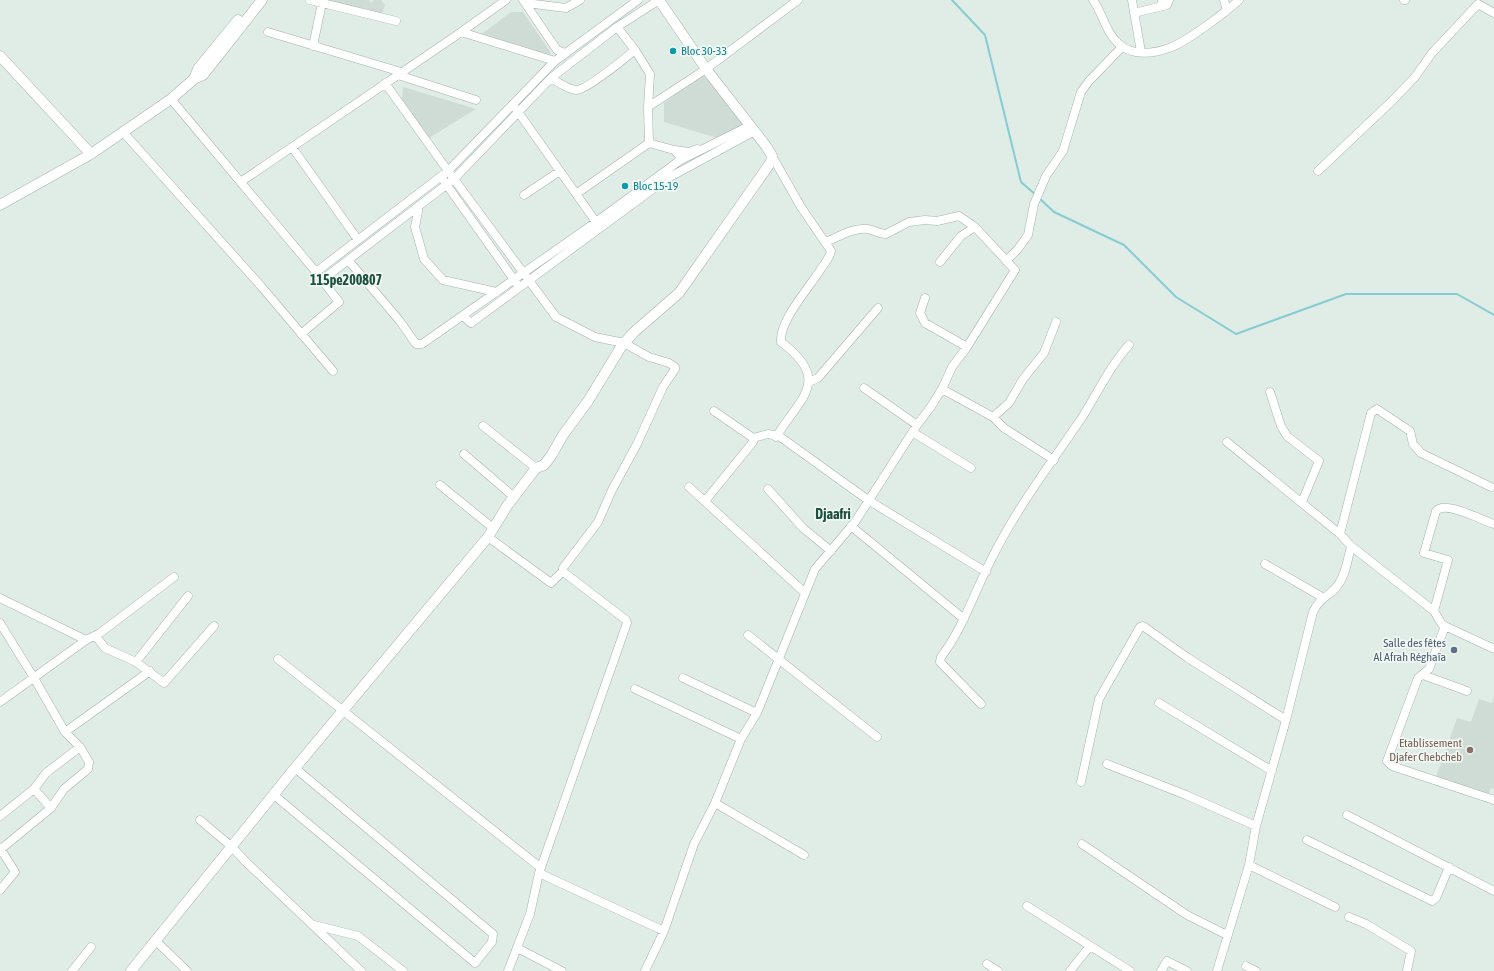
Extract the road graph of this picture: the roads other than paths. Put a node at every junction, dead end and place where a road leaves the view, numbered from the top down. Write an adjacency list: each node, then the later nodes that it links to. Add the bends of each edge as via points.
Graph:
1 (254, 0): 33 (street, via 198,69)
2 (262, 0): 33 (street, via 204,74)
3 (310, 0): 15 (street)
4 (506, 0): 22 (street)
5 (580, 0): 13 (street, via 566,8)
6 (638, 0): 27 (street)
7 (659, 0): 20 (street); 30 (street)
8 (798, 0): 30 (street)
9 (1093, 0): 24 (street, via 1112,35)
10 (1132, 0): 18 (street)
11 (1224, 0): 16 (street)
12 (1239, 0): 16 (street)
13 (524, 1): 27 (street, via 557,50)
14 (1165, 2): 18 (street)
15 (322, 3): 19 (street); 23 (street)
16 (1227, 10): 26 (street, via 1170,48)
17 (1494, 12): 49 (street, via 1478,4 1432,53 1415,77)
18 (1134, 13): 26 (street)
19 (396, 21)
20 (617, 28): 25 (street); 32 (street)
21 (268, 32): 23 (street)
22 (461, 32): 29 (street); 31 (street)
23 (313, 46): 31 (street)
24 (1122, 47): 26 (street, via 1133,52); 64 (street, via 1088,81 1081,92 1063,151 1046,176 1034,204 1028,236)
25 (635, 50): 32 (street, via 590,84 577,90); 37 (street, via 650,74)
26 (1141, 52)
27 (565, 53): 29 (street)
28 (0, 56): 45 (street)
29 (555, 61): 38 (street)
30 (706, 69): 37 (street); 39 (street)
31 (399, 74): 34 (street); 36 (street)
32 (551, 78): 38 (street)
33 (194, 79): 35 (street)
34 (386, 83): 43 (street); 50 (street)
35 (171, 99): 40 (street); 53 (street)
36 (476, 100)
37 (648, 107): 41 (street)
38 (516, 109): 48 (street); 50 (street); 52 (street)
39 (751, 129): 42 (street); 46 (street); 70 (street, via 668,178)
40 (124, 132): 45 (street); 77 (street)
41 (649, 143): 44 (street); 55 (street)
42 (711, 145): 44 (street, via 689,152); 47 (street)
43 (292, 147): 53 (street); 61 (street)
44 (674, 150): 47 (street, via 680,156)
45 (91, 154): 57 (street)
46 (772, 156): 62 (street, via 801,207); 78 (street, via 771,162 684,287)
47 (679, 161): 59 (street)
48 (560, 171): 55 (street); 56 (street)
49 (1318, 171)
50 (448, 172): 51 (street); 52 (street)
51 (441, 177): 54 (street); 61 (street)
52 (454, 179): 54 (street); 67 (street)
53 (242, 182): 66 (street)
54 (447, 185): 58 (street); 68 (street)
55 (576, 194): 59 (street)
56 (524, 195)
57 (0, 205)
58 (419, 206): 63 (street); 72 (street, via 415,227 424,259 446,282)
59 (596, 222): 67 (street)
60 (975, 227): 62 (street, via 959,216 952,216 936,221 909,222 886,234 861,229); 64 (street); 65 (street, via 961,236)
61 (358, 240): 66 (street)
62 (826, 242): 82 (street, via 830,253 791,314 780,337 781,342 797,354 809,375)
63 (348, 260): 69 (street); 75 (street, via 416,344 422,344)
64 (1006, 261): 80 (street, via 1015,270)
65 (940, 262)
66 (316, 272): 69 (street)
67 (523, 273): 68 (street); 70 (street)
68 (514, 279): 71 (street); 72 (street)
69 (322, 280): 77 (street, via 339,302)
70 (529, 281): 71 (street); 78 (street, via 556,316 595,337)
71 (520, 287): 75 (street, via 471,322)
72 (496, 292): 75 (street)
73 (924, 298): 80 (street, via 920,313 925,323)
74 (878, 308): 82 (street, via 818,378)
75 (463, 316)
76 (1056, 322): 87 (street, via 1044,353 1009,404)
77 (302, 334): 81 (street)
78 (624, 343): 95 (street, via 551,456 544,465); 112 (street, via 649,357 669,363 675,369 663,387 602,515)
79 (1129, 345): 94 (street, via 1109,371)
80 (967, 347): 84 (street, via 952,367)
81 (333, 371)
82 (809, 382): 90 (street, via 802,403)
83 (864, 388): 89 (street)
84 (942, 389): 87 (street); 89 (street)
85 (1270, 392): 104 (street, via 1287,436 1319,461)
86 (714, 411): 91 (street)
87 (993, 417): 94 (street, via 1004,428)
88 (483, 426): 95 (street)
89 (915, 429): 96 (street); 102 (street)
90 (776, 437): 91 (street, via 768,434); 102 (street, via 779,436)
91 (753, 438): 103 (street, via 753,442)
92 (1227, 442): 104 (street)
93 (464, 454): 101 (street)
94 (1054, 460): 113 (street, via 1024,502)
95 (536, 468): 101 (street)
96 (972, 468)
97 (440, 485): 107 (street)
98 (689, 487): 103 (street)
99 (1491, 487): 108 (street, via 1421,453 1413,444 1410,430 1377,409 1371,413)
100 (768, 489): 110 (street, via 804,528)
101 (514, 497): 107 (street)
102 (868, 500): 106 (street); 113 (street)
103 (704, 501): 115 (street)
104 (1302, 502): 108 (street)
105 (1494, 524): 119 (street, via 1450,507 1441,507 1436,511 1424,553 1448,560)
106 (851, 526): 110 (street); 120 (street)
107 (490, 533): 112 (street, via 551,583); 139 (street)
108 (1340, 534): 109 (street)
109 (1351, 546): 117 (street, via 1339,584); 119 (street)
110 (831, 551): 115 (street, via 815,569)
111 (1265, 564): 117 (street)
112 (563, 571): 166 (street, via 627,623)
113 (986, 572): 120 (street)
114 (174, 577): 125 (street)
115 (804, 592): 127 (street)
116 (188, 596): 129 (street)
117 (1322, 597): 141 (street, via 1313,612)
118 (0, 598): 125 (street)
119 (1434, 611): 123 (street)
120 (964, 618): 138 (street, via 940,662)
121 (0, 622): 132 (street)
122 (214, 626): 130 (street, via 164,683)
123 (1445, 626): 126 (street); 131 (street, via 1430,669)
124 (748, 635): 127 (street)
125 (90, 639): 129 (street, via 98,639 105,648); 132 (street)
126 (1494, 649)
127 (778, 658): 140 (street); 143 (street)
128 (278, 659): 139 (street)
129 (136, 662): 130 (street)
130 (150, 671): 142 (street)
131 (1423, 675): 135 (street); 152 (street, via 1418,678 1387,761 1389,765)
132 (34, 678): 136 (street); 142 (street)
133 (683, 678): 140 (street)
134 (635, 689): 144 (street)
135 (1467, 691)
136 (0, 702)
137 (1159, 703): 148 (street)
138 (980, 704)
139 (343, 710): 147 (street); 166 (street)
140 (756, 713): 144 (street)
141 (1286, 720): 148 (street); 149 (street, via 1188,658 1143,626 1140,627 1098,699)
142 (65, 732): 145 (street)
143 (877, 738)
144 (741, 739): 153 (street)
145 (80, 748): 150 (street, via 46,773); 154 (street, via 89,762 88,769 64,789)
146 (1107, 764): 158 (street)
147 (295, 768): 151 (street); 151 (street, via 493,934 492,942 475,962)
148 (1272, 772): 158 (street)
149 (1081, 782)
150 (34, 789): 154 (street); 156 (street)
151 (274, 795): 161 (street)
152 (1494, 800)
153 (715, 803): 163 (street); 173 (street, via 694,844)
154 (51, 808): 162 (street)
155 (1347, 815): 165 (street)
156 (0, 816)
157 (200, 820): 161 (street)
158 (1256, 826): 164 (street)
159 (1307, 840): 165 (street, via 1432,901 1436,898)
160 (1082, 844): 174 (street, via 1187,915)
161 (232, 847): 172 (street, via 244,862); 175 (street)
162 (0, 849): 167 (street, via 15,872)
163 (804, 856)
164 (1249, 865): 170 (street); 174 (street)
165 (1449, 867): 168 (street)
166 (540, 870): 173 (street); 178 (street, via 530,914)
167 (0, 890)
168 (1494, 891)
169 (1027, 906): 176 (street)
170 (1335, 907)
171 (1350, 917): 196 (street, via 1411,951)
172 (314, 925): 184 (street); 185 (street, via 355,934)
173 (664, 931): 188 (street)
174 (1227, 935): 194 (street)
175 (156, 941): 182 (street); 183 (street)
176 (1090, 946): 190 (street); 191 (street)
177 (91, 947): 181 (street)
178 (517, 948): 186 (street); 187 (street)
179 (987, 964): 189 (street)
180 (1246, 966): 195 (street)
181 (72, 971)
182 (131, 971)
183 (187, 971)
184 (361, 971)
185 (403, 971)
186 (508, 971)
187 (562, 971)
188 (645, 971)
189 (998, 971)
190 (1070, 971)
191 (1130, 971)
192 (1161, 971): 193 (street, via 1167,961)
193 (1187, 971)
194 (1217, 971)
195 (1256, 971)
196 (1407, 971)

